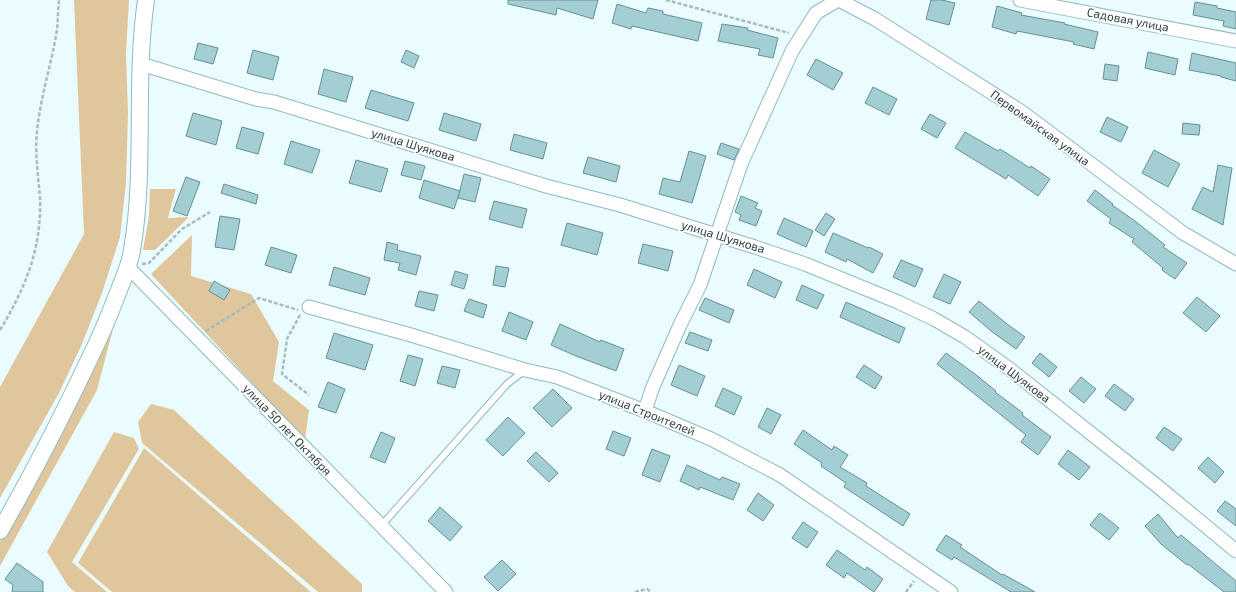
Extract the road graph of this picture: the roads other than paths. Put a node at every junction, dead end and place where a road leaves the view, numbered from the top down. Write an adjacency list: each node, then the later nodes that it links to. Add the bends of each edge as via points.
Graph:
1 (146, 0): 5 (street)
2 (839, 0): 6 (street, via 816,13 792,51 741,164); 7 (street, Первомайская улица, via 875,19 1022,112 1183,233)
3 (1020, 0): 4 (street, Садовая улица)
4 (1236, 41)
5 (141, 64): 6 (street, улица Шуякова); 8 (street, via 137,204)
6 (716, 235): 11 (street, via 700,285 652,389); 14 (street, улица Шуякова, via 805,264 862,287 934,319 959,334 1011,370)
7 (1236, 264)
8 (128, 267): 12 (street, улица 50 лет Октября); 13 (street, via 105,326 67,407)
9 (306, 309): 10 (street, улица Строителей, via 411,335)
10 (525, 370): 11 (street, улица Строителей, via 557,377); 12 (lane, via 507,384)
11 (645, 411): 16 (street, улица Строителей, via 711,439 780,475)
12 (380, 526): 15 (street, улица 50 лет Октября)
13 (0, 531)
14 (1236, 551)
15 (446, 592)
16 (951, 592)

